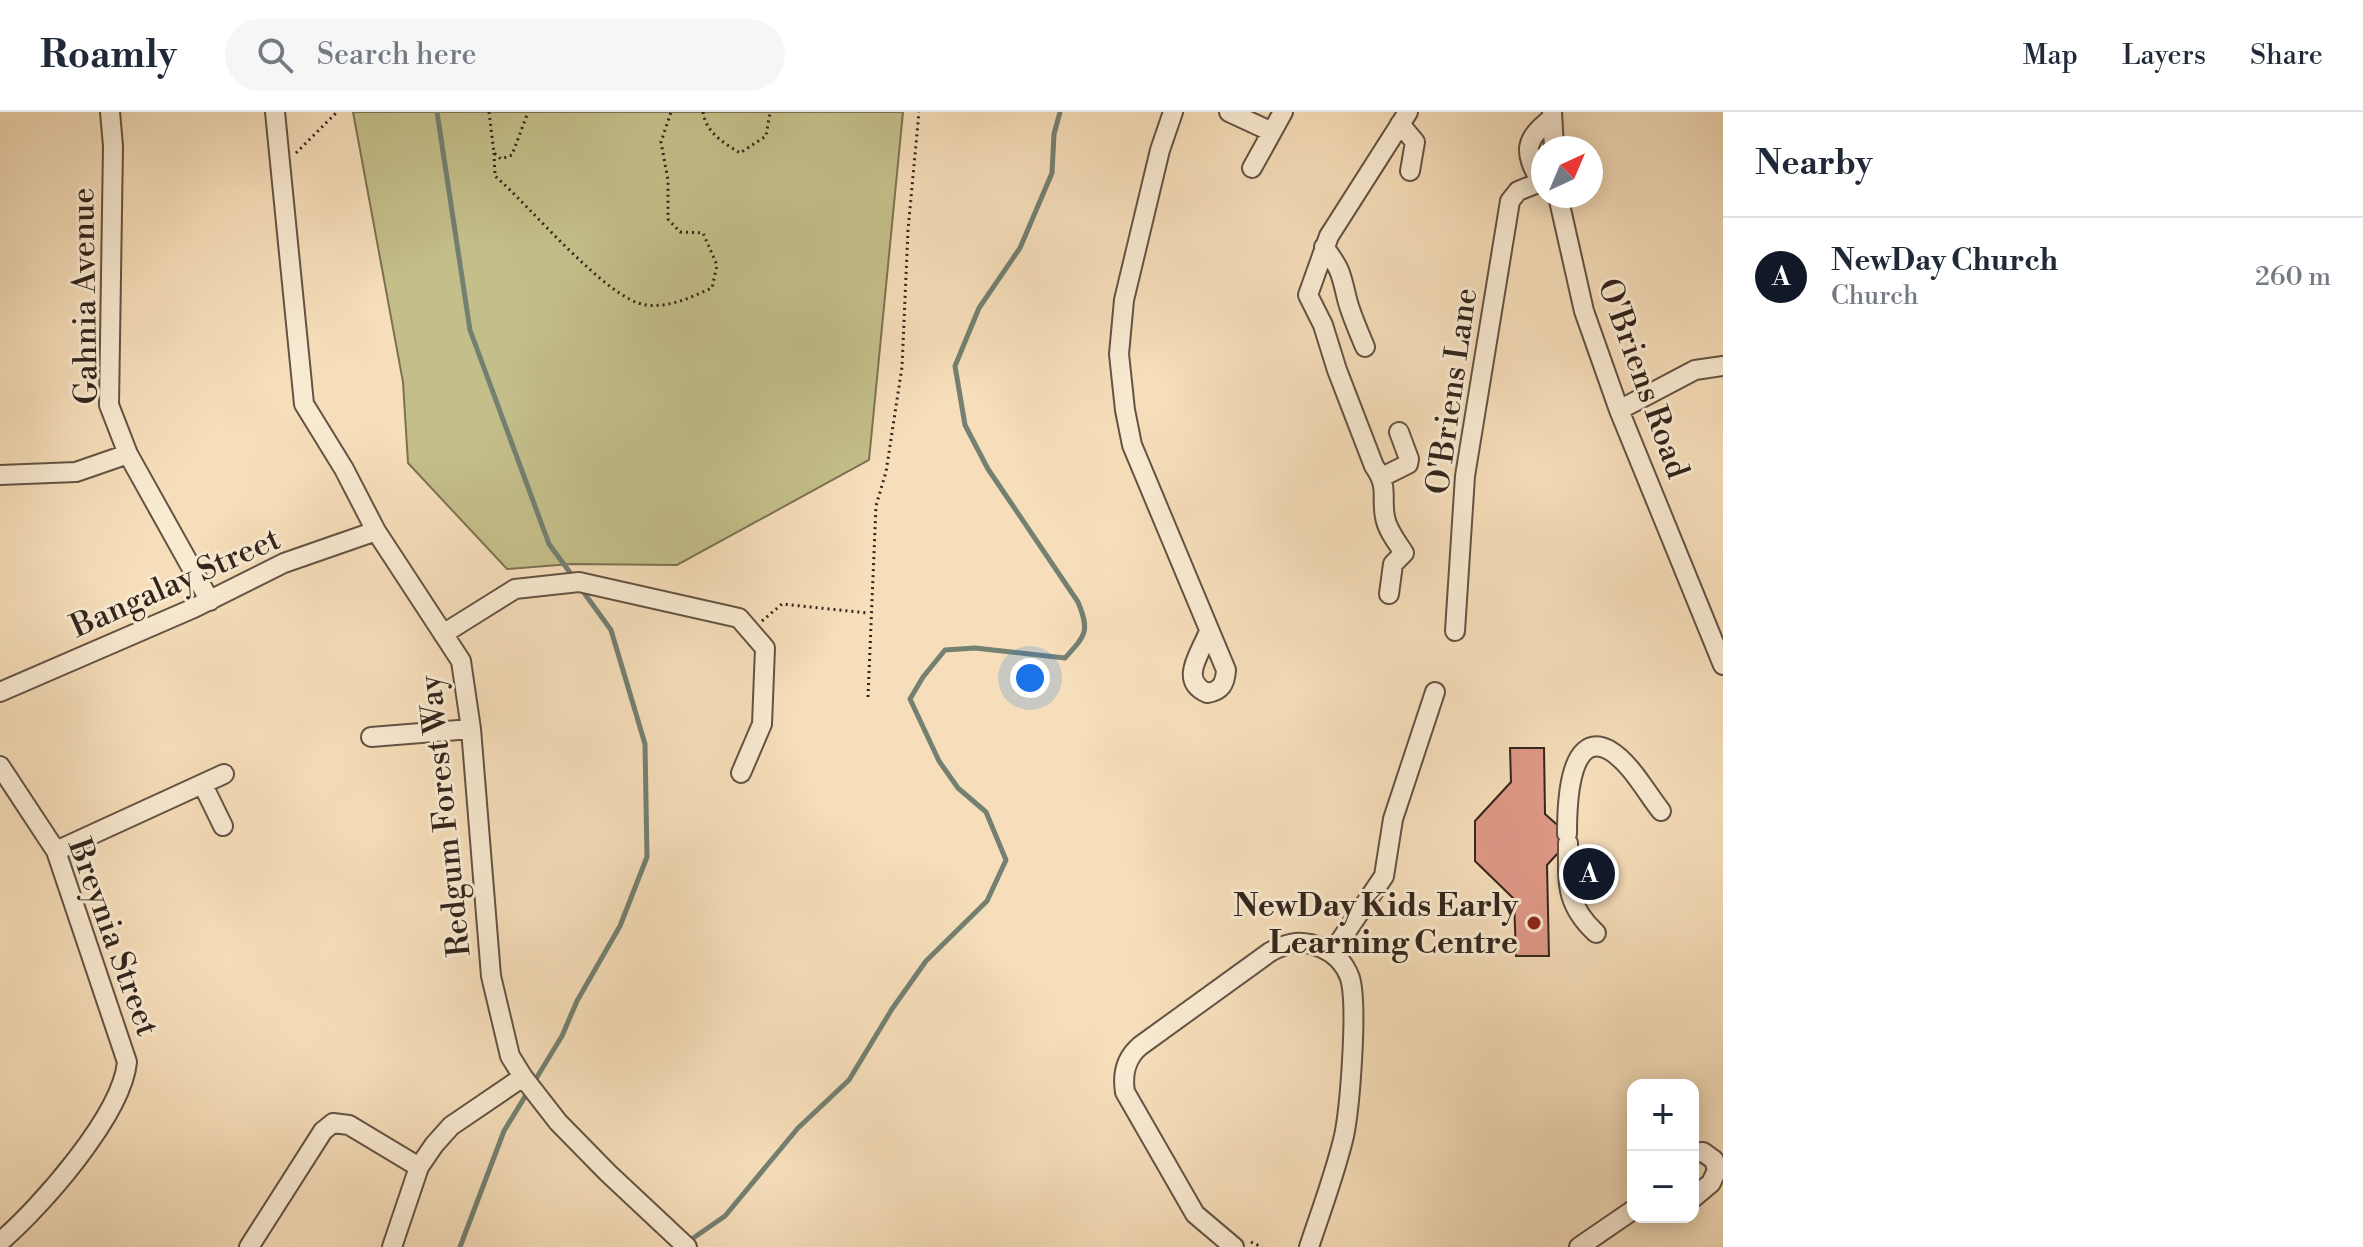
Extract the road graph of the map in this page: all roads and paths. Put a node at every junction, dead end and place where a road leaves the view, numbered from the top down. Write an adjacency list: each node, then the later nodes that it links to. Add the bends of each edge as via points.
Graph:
1 (110, 112): 31 (street, Gahnia Avenue, via 109,405)
2 (275, 112): 21 (street, Redgum Forest Way)
3 (337, 112): 21 (path)
4 (489, 112): 19 (path)
5 (528, 112): 19 (path, via 512,155 501,159)
6 (671, 112): 19 (path, via 661,142 668,219 680,232 703,233 717,265 712,288 680,303 645,305 604,285 495,176)
7 (703, 112): 8 (path, via 717,139 740,153 766,136)
8 (770, 112)
9 (919, 112): 37 (path, via 902,367 876,506)
10 (1173, 112): 39 (street, via 1124,300 1119,354 1132,445)
11 (1229, 112): 15 (street)
12 (1283, 112): 15 (street)
13 (1552, 115): 16 (street); 17 (street)
14 (1404, 118): 23 (street, via 1415,142); 26 (street)
15 (1272, 132): 22 (street)
16 (1532, 136)
17 (1553, 136)
18 (1531, 139): 20 (street)
19 (494, 153)
20 (1531, 162)
21 (282, 167): 34 (street, Redgum Forest Way, via 304,404)
22 (1252, 168)
23 (1410, 171)
24 (1531, 186): 40 (street, O'Briens Lane, via 1510,201 1465,476)
25 (1561, 208): 29 (street, O'Briens Road, via 1584,311)
26 (1324, 247): 27 (street, via 1344,279); 33 (street, via 1308,295)
27 (1365, 347)
28 (1723, 366): 29 (street, via 1695,370)
29 (1619, 410): 42 (street, O'Briens Road)
30 (1399, 432): 33 (street, via 1408,464)
31 (128, 454): 32 (street, via 76,472); 36 (street, Gahnia Avenue)
32 (0, 475)
33 (1382, 477): 35 (street, via 1384,517 1404,553 1393,564)
34 (376, 531): 36 (street, Bangalay Street, via 284,563); 41 (street, Redgum Forest Way)
35 (1389, 594)
36 (210, 601): 43 (street, Bangalay Street)
37 (869, 613): 38 (path, via 782,604); 45 (path)
38 (750, 631): 41 (street, via 739,618 579,582 515,589); 49 (street, via 765,648 762,724)
39 (1209, 631)
40 (1455, 631)
41 (443, 634): 46 (street, Redgum Forest Way, via 461,661)
42 (1723, 665)
43 (0, 692)
44 (1435, 692): 56 (street, via 1393,819 1384,876)
45 (868, 697)
46 (471, 729): 47 (street); 57 (street, Redgum Forest Way, via 491,976 510,1056)
47 (371, 737)
48 (0, 766): 54 (street, Breynia Street)
49 (741, 773)
50 (224, 774): 51 (street)
51 (203, 785): 53 (street); 54 (street)
52 (1661, 811): 55 (street, via 1609,750 1586,750 1576,763 1567,800 1568,888 1581,919)
53 (223, 826)
54 (56, 851): 62 (street, Breynia Street, via 124,1049 126,1076 54,1188)
55 (1596, 933)
56 (1332, 953): 63 (street, via 1304,942 1270,952 1131,1053 1125,1067 1125,1092 1195,1214); 68 (street, via 1351,981 1353,1032 1344,1135)
57 (523, 1077): 59 (street, via 451,1126); 66 (street, Redgum Forest Way, via 558,1122)
58 (1699, 1152): 60 (street, via 1714,1160 1717,1170)
59 (419, 1167): 64 (street, via 349,1125 333,1123); 65 (street)
60 (1699, 1193)
61 (1627, 1214): 69 (street)
62 (0, 1242)
63 (1239, 1242): 67 (path)
64 (249, 1247)
65 (392, 1247)
66 (687, 1247)
67 (1262, 1247)
68 (1309, 1247)
69 (1579, 1247)

